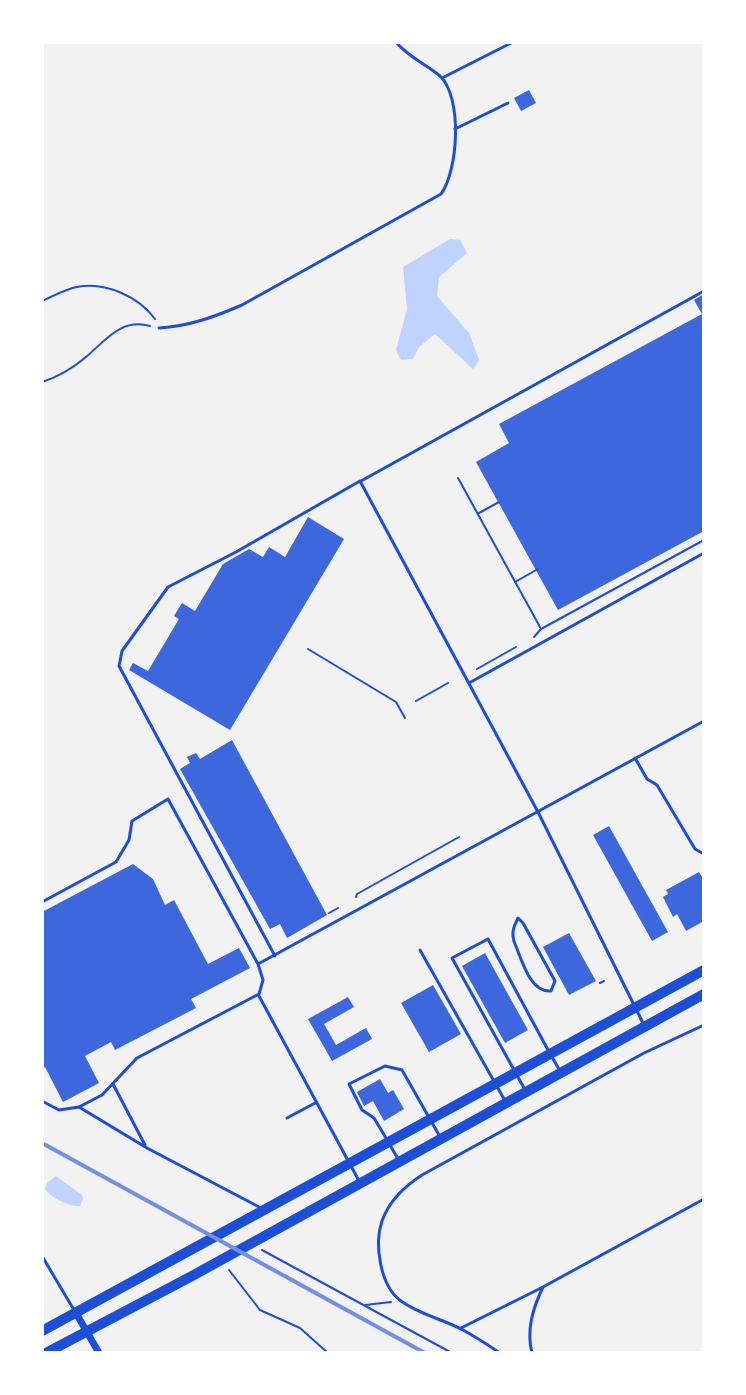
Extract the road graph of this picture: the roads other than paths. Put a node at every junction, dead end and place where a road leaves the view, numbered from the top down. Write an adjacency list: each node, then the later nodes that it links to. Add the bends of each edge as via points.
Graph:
1 (396, 42): 3 (lane)
2 (513, 42): 3 (lane)
3 (442, 78): 5 (lane)
4 (508, 103): 5 (lane)
5 (455, 129): 7 (lane, via 452,171 441,194 242,305 208,320)
6 (704, 291): 8 (lane)
7 (159, 328)
8 (360, 481): 10 (lane); 18 (lane, via 168,587 122,651 119,666)
9 (704, 553): 10 (lane)
10 (469, 683): 13 (lane)
11 (704, 721): 12 (lane)
12 (635, 758): 13 (lane); 14 (lane, via 695,849)
13 (538, 812): 18 (lane); 23 (lane)
14 (704, 854)
15 (42, 902): 19 (lane, via 116,862 129,840 132,821 168,799)
16 (518, 918): 16 (lane, via 555,981 551,991 536,988 512,938)
17 (420, 950): 29 (lane)
18 (275, 956): 19 (lane)
19 (258, 964): 21 (lane, via 263,980)
20 (704, 970): 23 (main road)
21 (259, 994): 30 (lane, via 137,1058); 33 (lane)
22 (704, 994): 25 (main road)
23 (634, 1009): 25 (lane); 26 (main road)
24 (704, 1025): 49 (lane, via 644,1053 403,1189 382,1220 382,1271 400,1301)
25 (645, 1027): 28 (main road)
26 (550, 1054): 27 (main road); 27 (lane, via 488,939 452,958); 28 (lane)
27 (515, 1073): 29 (main road); 31 (lane)
28 (561, 1073): 31 (main road)
29 (495, 1083): 34 (lane); 37 (main road)
30 (113, 1084): 35 (lane); 40 (lane)
31 (526, 1091): 34 (main road)
32 (42, 1101): 35 (lane, via 59,1110)
33 (317, 1102): 36 (lane); 42 (lane)
34 (506, 1102): 38 (main road)
35 (79, 1107): 40 (lane)
36 (287, 1118)
37 (430, 1118): 38 (lane); 39 (main road); 39 (lane, via 402,1070 385,1066 349,1084)
38 (441, 1138): 41 (main road)
39 (388, 1141): 41 (lane); 42 (main road)
40 (147, 1148): 45 (lane)
41 (399, 1161): 43 (main road)
42 (349, 1162): 43 (lane); 45 (main road)
43 (360, 1182): 51 (main road)
44 (704, 1199): 47 (lane)
45 (263, 1209): 48 (main road)
46 (42, 1256): 48 (lane)
47 (543, 1287): 49 (lane); 55 (lane, via 529,1330)
48 (76, 1313): 50 (main road); 51 (street)
49 (461, 1328): 54 (lane)
50 (42, 1331)
51 (87, 1331): 52 (main road); 53 (street)
52 (46, 1353)
53 (99, 1353)
54 (500, 1353)
55 (532, 1353)

